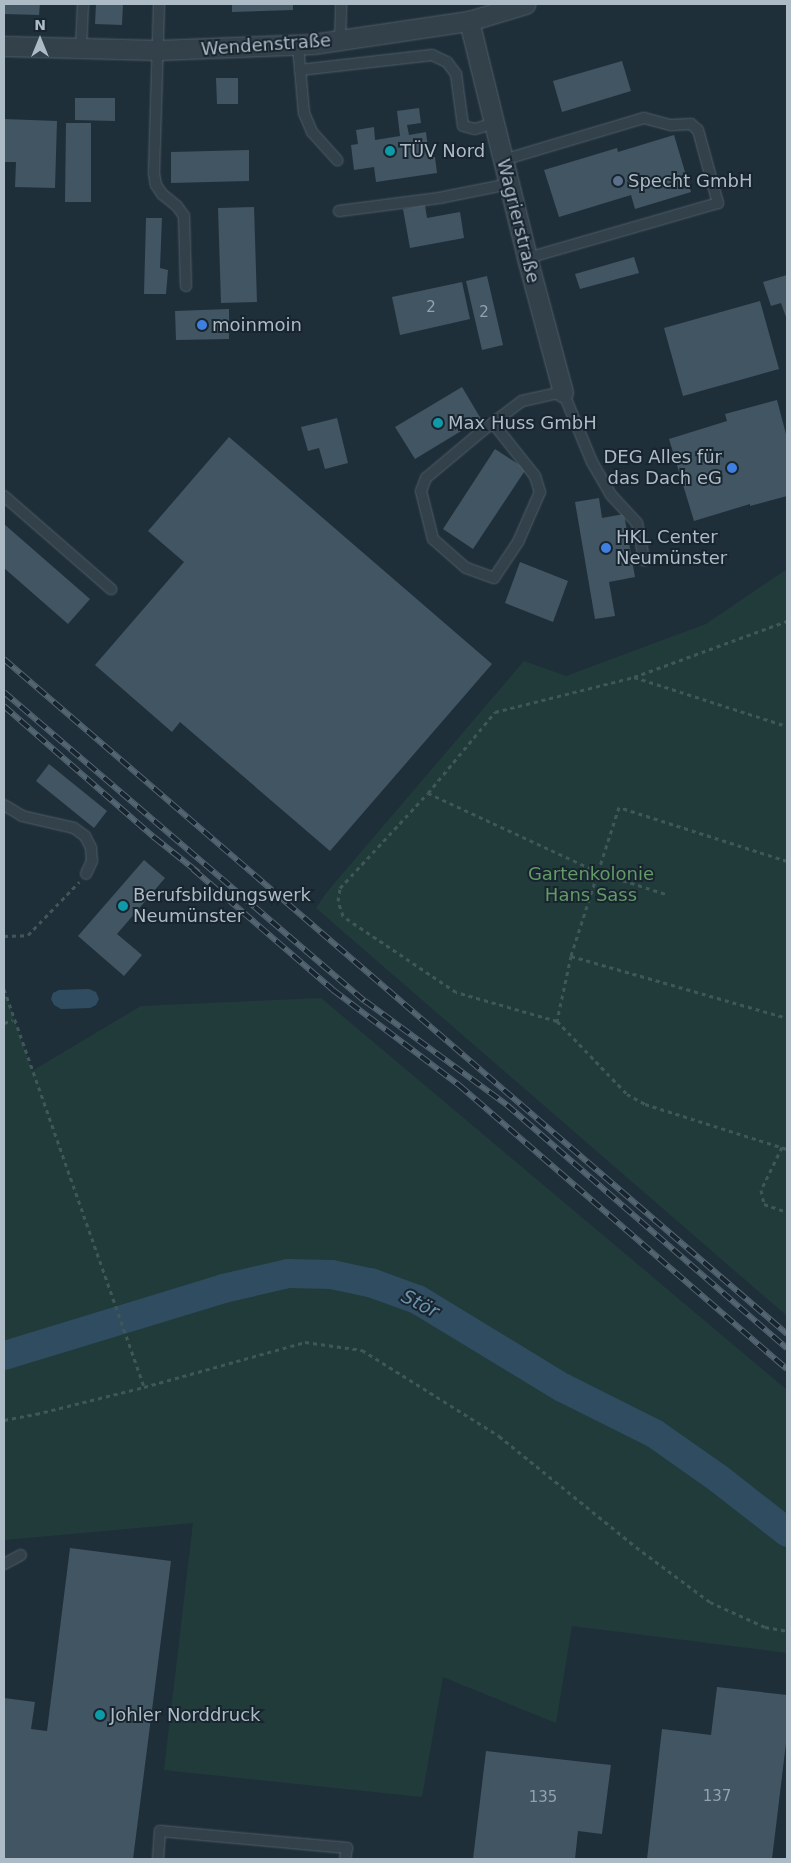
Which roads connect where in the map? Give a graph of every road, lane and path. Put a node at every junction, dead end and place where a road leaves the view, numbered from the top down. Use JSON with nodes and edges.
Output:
{"nodes":[{"id":1,"x":83,"y":4,"type":"edge"},
{"id":2,"x":159,"y":4,"type":"edge"},
{"id":3,"x":341,"y":4,"type":"edge"},
{"id":4,"x":525,"y":4,"type":"edge"},
{"id":5,"x":469,"y":21,"type":"junction"},
{"id":6,"x":340,"y":40,"type":"junction"},
{"id":7,"x":298,"y":45,"type":"junction"},
{"id":8,"x":4,"y":46,"type":"edge"},
{"id":9,"x":81,"y":48,"type":"junction"},
{"id":10,"x":158,"y":50,"type":"junction"},
{"id":11,"x":300,"y":70,"type":"junction"},
{"id":12,"x":495,"y":123,"type":"junction"},
{"id":13,"x":337,"y":160,"type":"dead end"},
{"id":14,"x":503,"y":160,"type":"junction"},
{"id":15,"x":509,"y":184,"type":"junction"},
{"id":16,"x":339,"y":212,"type":"dead end"},
{"id":17,"x":527,"y":258,"type":"junction"},
{"id":18,"x":186,"y":286,"type":"dead end"},
{"id":19,"x":563,"y":392,"type":"junction"},
{"id":20,"x":494,"y":422,"type":"junction"},
{"id":21,"x":4,"y":496,"type":"edge"},
{"id":22,"x":644,"y":560,"type":"dead end"},
{"id":23,"x":111,"y":588,"type":"dead end"},
{"id":24,"x":787,"y":621,"type":"edge"},
{"id":25,"x":634,"y":676,"type":"junction"},
{"id":26,"x":787,"y":726,"type":"edge"},
{"id":27,"x":428,"y":793,"type":"junction"},
{"id":28,"x":4,"y":805,"type":"edge"},
{"id":29,"x":787,"y":861,"type":"edge"},
{"id":30,"x":600,"y":873,"type":"junction"},
{"id":31,"x":86,"y":874,"type":"joint"},
{"id":32,"x":669,"y":895,"type":"dead end"},
{"id":33,"x":4,"y":936,"type":"edge"},
{"id":34,"x":571,"y":956,"type":"junction"},
{"id":35,"x":4,"y":989,"type":"edge"},
{"id":36,"x":787,"y":1018,"type":"edge"},
{"id":37,"x":13,"y":1020,"type":"junction"},
{"id":38,"x":4,"y":1022,"type":"edge"},
{"id":39,"x":557,"y":1022,"type":"junction"},
{"id":40,"x":782,"y":1147,"type":"junction"},
{"id":41,"x":787,"y":1149,"type":"edge"},
{"id":42,"x":787,"y":1212,"type":"edge"},
{"id":43,"x":144,"y":1388,"type":"junction"},
{"id":44,"x":4,"y":1420,"type":"edge"},
{"id":45,"x":21,"y":1555,"type":"dead end"},
{"id":46,"x":4,"y":1564,"type":"edge"},
{"id":47,"x":787,"y":1631,"type":"edge"},
{"id":48,"x":158,"y":1859,"type":"edge"},
{"id":49,"x":345,"y":1859,"type":"edge"}],
"edges":[{"from":1,"to":9,"type":"lane"},
{"from":2,"to":10,"type":"lane"},
{"from":3,"to":6,"type":"lane"},
{"from":4,"to":5,"type":"street","name":"Wendenstraße"},
{"from":5,"to":6,"type":"street","name":"Wendenstraße"},
{"from":5,"to":12,"type":"street","name":"Wagrierstraße"},
{"from":6,"to":7,"type":"street","name":"Wendenstraße"},
{"from":7,"to":10,"type":"street","name":"Wendenstraße"},
{"from":7,"to":11,"type":"lane"},
{"from":8,"to":9,"type":"street","name":"Wendenstraße"},
{"from":9,"to":10,"type":"street","name":"Wendenstraße"},
{"from":10,"to":18,"type":"lane"},
{"from":11,"to":12,"type":"lane"},
{"from":11,"to":13,"type":"lane"},
{"from":12,"to":14,"type":"street","name":"Wagrierstraße"},
{"from":14,"to":15,"type":"street","name":"Wagrierstraße"},
{"from":14,"to":17,"type":"lane"},
{"from":15,"to":16,"type":"lane"},
{"from":15,"to":17,"type":"street","name":"Wagrierstraße"},
{"from":17,"to":19,"type":"street","name":"Wagrierstraße"},
{"from":19,"to":20,"type":"lane"},
{"from":19,"to":22,"type":"lane"},
{"from":20,"to":20,"type":"lane"},
{"from":21,"to":23,"type":"lane"},
{"from":24,"to":25,"type":"path"},
{"from":25,"to":26,"type":"path"},
{"from":25,"to":27,"type":"path"},
{"from":27,"to":30,"type":"path"},
{"from":27,"to":39,"type":"path"},
{"from":28,"to":31,"type":"lane"},
{"from":29,"to":30,"type":"path"},
{"from":30,"to":32,"type":"path"},
{"from":30,"to":34,"type":"path"},
{"from":31,"to":33,"type":"path"},
{"from":34,"to":36,"type":"path"},
{"from":34,"to":39,"type":"path"},
{"from":35,"to":37,"type":"path"},
{"from":37,"to":38,"type":"path"},
{"from":37,"to":43,"type":"path"},
{"from":39,"to":40,"type":"path"},
{"from":40,"to":41,"type":"path"},
{"from":40,"to":42,"type":"path"},
{"from":43,"to":44,"type":"path"},
{"from":43,"to":47,"type":"path"},
{"from":45,"to":46,"type":"lane"},
{"from":48,"to":49,"type":"lane"}]}
